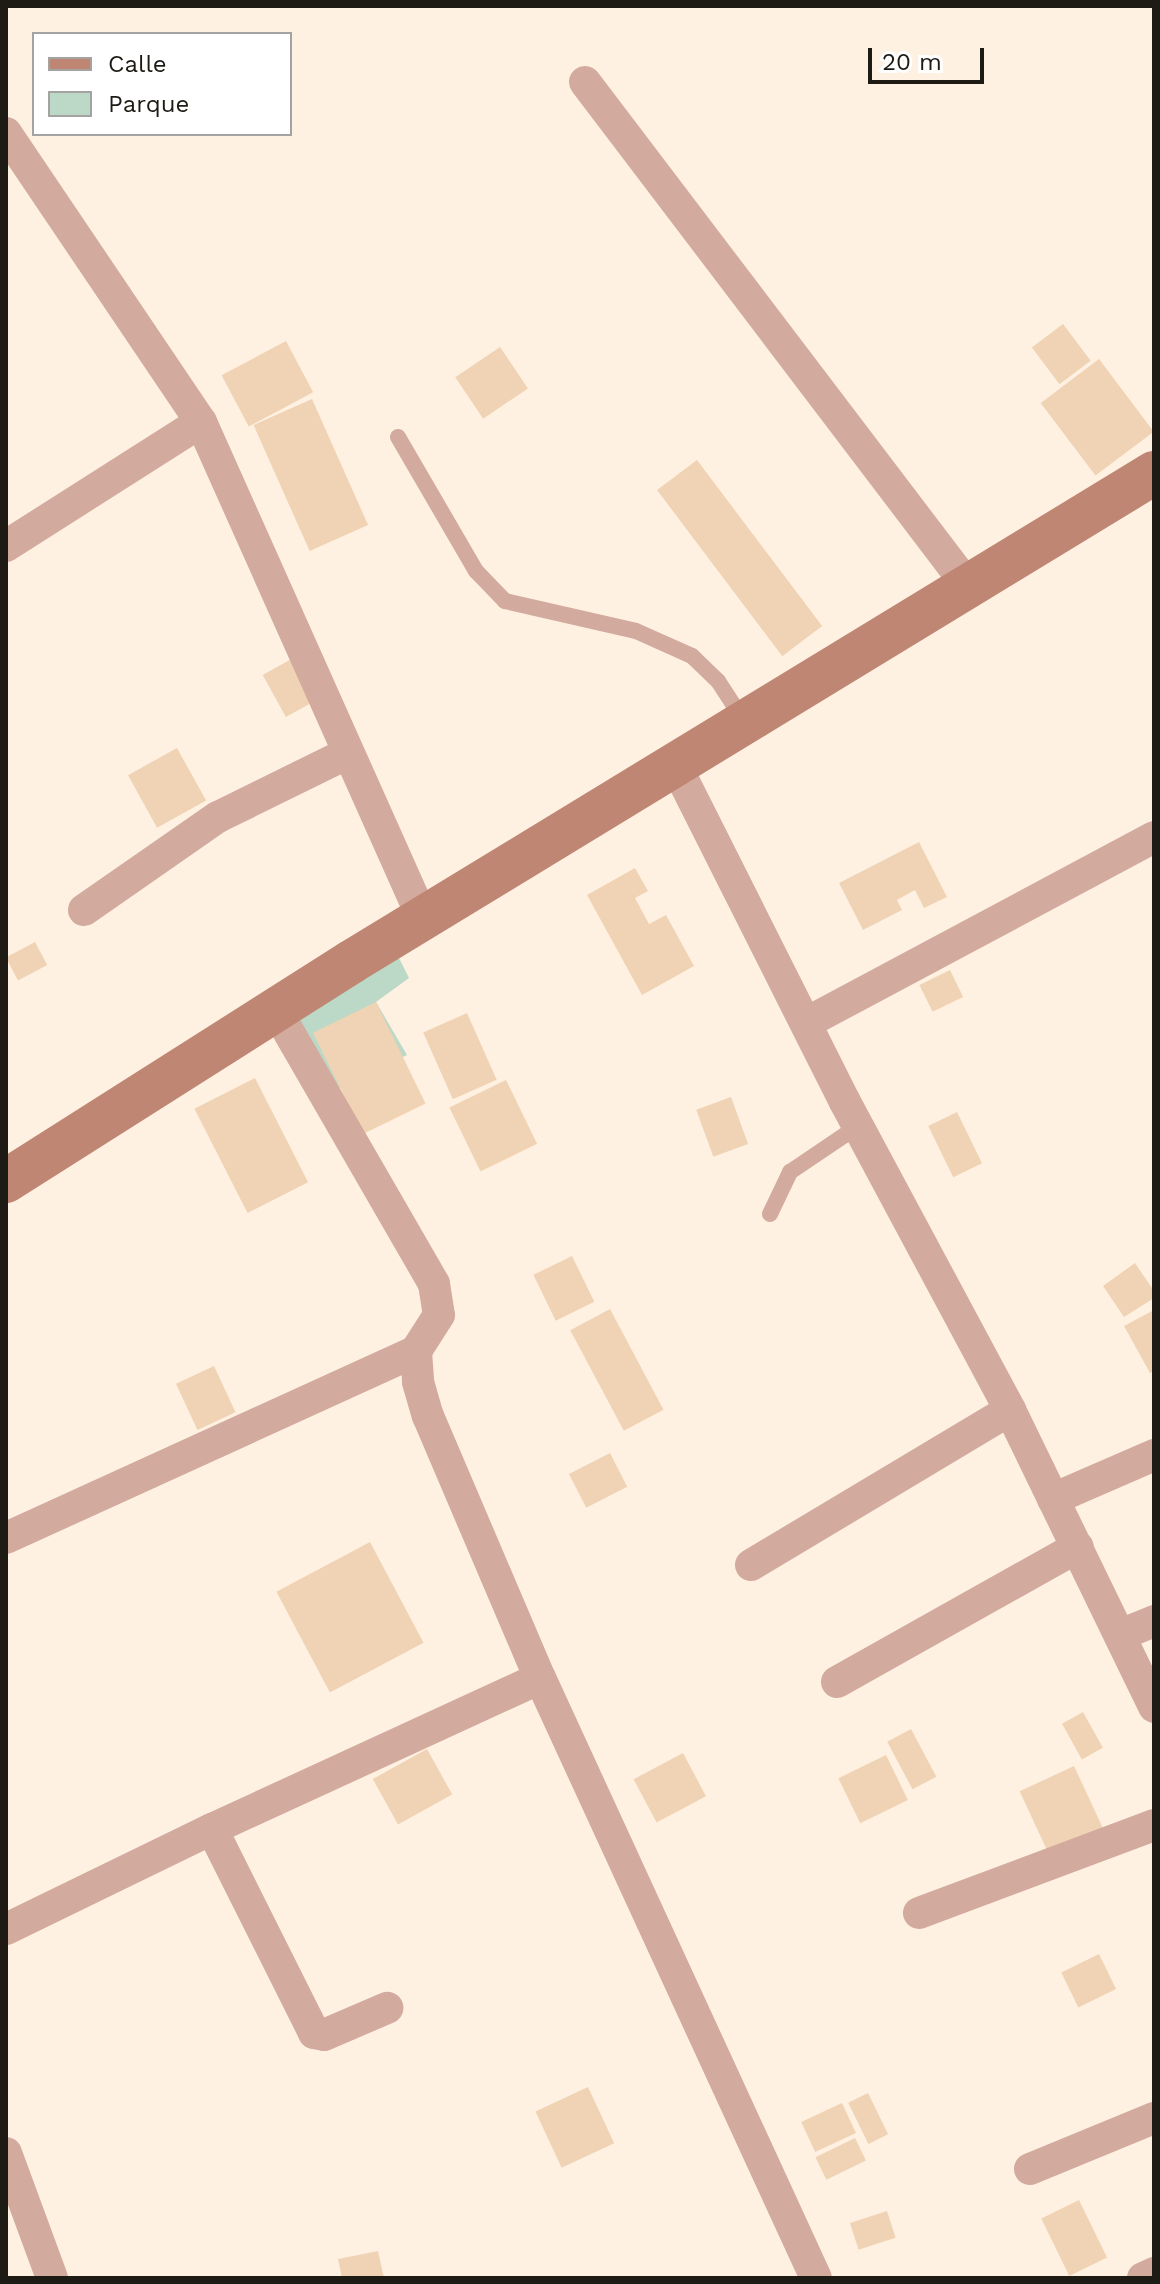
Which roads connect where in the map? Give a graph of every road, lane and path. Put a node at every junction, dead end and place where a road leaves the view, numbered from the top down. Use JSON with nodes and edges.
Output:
{"nodes":[{"id":1,"x":585,"y":82,"type":"dead end"},
{"id":2,"x":6,"y":133,"type":"edge"},
{"id":3,"x":201,"y":422,"type":"junction"},
{"id":4,"x":398,"y":437,"type":"dead end"},
{"id":5,"x":1154,"y":473,"type":"edge"},
{"id":6,"x":6,"y":546,"type":"edge"},
{"id":7,"x":968,"y":586,"type":"junction"},
{"id":8,"x":745,"y":722,"type":"junction"},
{"id":9,"x":346,"y":754,"type":"junction"},
{"id":10,"x":676,"y":766,"type":"junction"},
{"id":11,"x":1153,"y":839,"type":"edge"},
{"id":12,"x":84,"y":910,"type":"dead end"},
{"id":13,"x":423,"y":919,"type":"junction"},
{"id":14,"x":276,"y":1010,"type":"junction"},
{"id":15,"x":806,"y":1023,"type":"junction"},
{"id":16,"x":858,"y":1126,"type":"junction"},
{"id":17,"x":6,"y":1181,"type":"edge"},
{"id":18,"x":770,"y":1214,"type":"dead end"},
{"id":19,"x":416,"y":1351,"type":"junction"},
{"id":20,"x":1010,"y":1410,"type":"junction"},
{"id":21,"x":1154,"y":1455,"type":"edge"},
{"id":22,"x":1053,"y":1499,"type":"junction"},
{"id":23,"x":6,"y":1538,"type":"edge"},
{"id":24,"x":1078,"y":1547,"type":"junction"},
{"id":25,"x":751,"y":1565,"type":"dead end"},
{"id":26,"x":1154,"y":1621,"type":"edge"},
{"id":27,"x":1120,"y":1635,"type":"junction"},
{"id":28,"x":540,"y":1678,"type":"junction"},
{"id":29,"x":837,"y":1682,"type":"dead end"},
{"id":30,"x":1154,"y":1707,"type":"edge"},
{"id":31,"x":1154,"y":1825,"type":"edge"},
{"id":32,"x":212,"y":1829,"type":"junction"},
{"id":33,"x":919,"y":1913,"type":"dead end"},
{"id":34,"x":6,"y":1929,"type":"edge"},
{"id":35,"x":387,"y":2008,"type":"dead end"},
{"id":36,"x":1154,"y":2118,"type":"edge"},
{"id":37,"x":6,"y":2153,"type":"edge"},
{"id":38,"x":1030,"y":2169,"type":"dead end"},
{"id":39,"x":1154,"y":2273,"type":"edge"},
{"id":40,"x":52,"y":2278,"type":"edge"},
{"id":41,"x":816,"y":2278,"type":"edge"},
{"id":42,"x":1143,"y":2278,"type":"edge"}],
"edges":[{"from":1,"to":7,"type":"street"},
{"from":2,"to":3,"type":"street"},
{"from":3,"to":6,"type":"street"},
{"from":3,"to":9,"type":"street"},
{"from":4,"to":8,"type":"lane"},
{"from":5,"to":7,"type":"street"},
{"from":7,"to":8,"type":"street"},
{"from":8,"to":10,"type":"street"},
{"from":9,"to":12,"type":"street"},
{"from":9,"to":13,"type":"street"},
{"from":10,"to":13,"type":"street"},
{"from":10,"to":15,"type":"street"},
{"from":11,"to":15,"type":"street"},
{"from":13,"to":14,"type":"street"},
{"from":14,"to":17,"type":"street"},
{"from":14,"to":19,"type":"street"},
{"from":15,"to":16,"type":"street"},
{"from":16,"to":18,"type":"lane"},
{"from":16,"to":20,"type":"street"},
{"from":19,"to":23,"type":"street"},
{"from":19,"to":28,"type":"street"},
{"from":20,"to":22,"type":"street"},
{"from":20,"to":25,"type":"street"},
{"from":21,"to":22,"type":"street"},
{"from":22,"to":24,"type":"street"},
{"from":24,"to":27,"type":"street"},
{"from":24,"to":29,"type":"street"},
{"from":26,"to":27,"type":"street"},
{"from":27,"to":30,"type":"street"},
{"from":28,"to":32,"type":"street"},
{"from":28,"to":41,"type":"street"},
{"from":31,"to":33,"type":"street"},
{"from":32,"to":34,"type":"street"},
{"from":32,"to":35,"type":"street"},
{"from":36,"to":38,"type":"street"},
{"from":37,"to":40,"type":"street"},
{"from":39,"to":42,"type":"street"}]}
